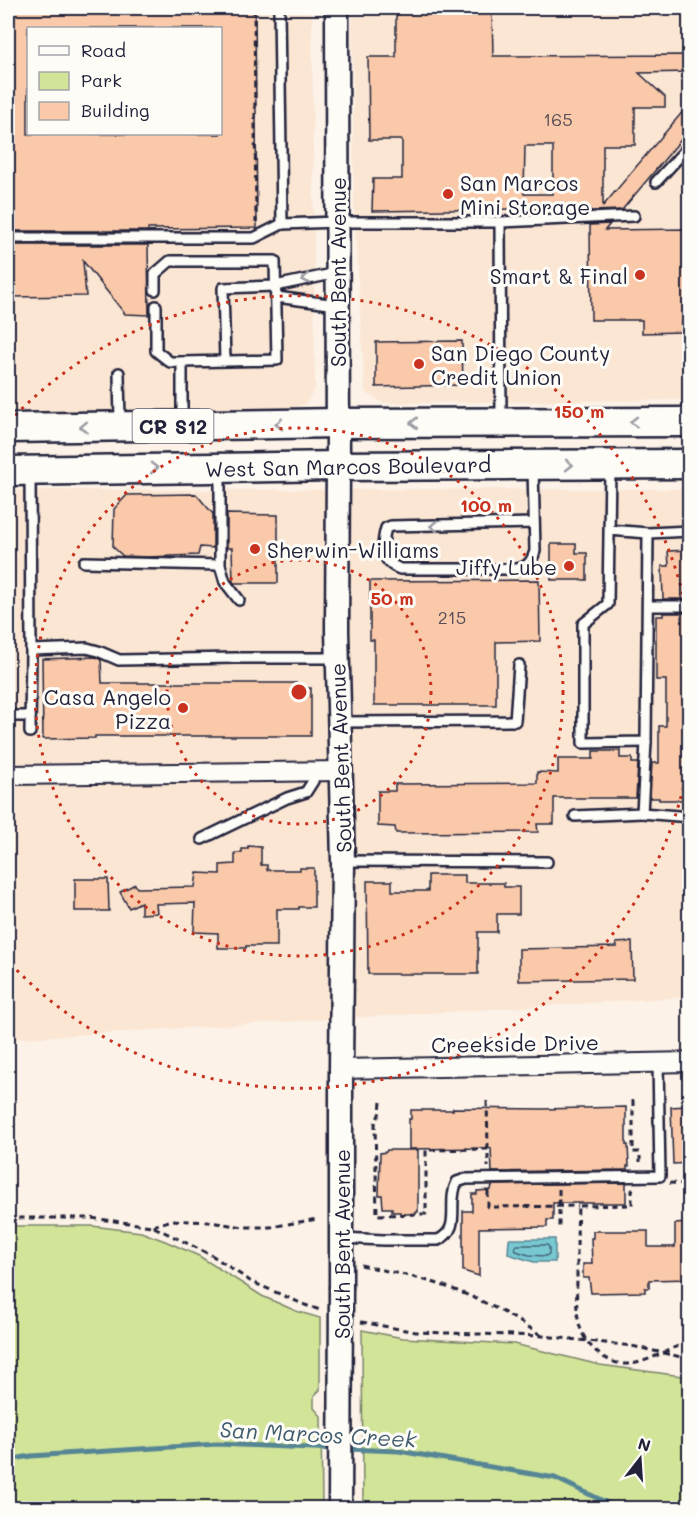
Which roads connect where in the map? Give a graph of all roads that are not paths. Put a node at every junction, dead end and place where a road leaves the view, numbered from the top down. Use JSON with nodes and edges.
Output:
{"nodes":[{"id":1,"x":279,"y":8,"type":"edge"},
{"id":2,"x":337,"y":8,"type":"edge"},
{"id":3,"x":690,"y":145,"type":"edge"},
{"id":4,"x":656,"y":182,"type":"dead end"},
{"id":5,"x":634,"y":216,"type":"dead end"},
{"id":6,"x":337,"y":222,"type":"junction"},
{"id":7,"x":500,"y":222,"type":"junction"},
{"id":8,"x":282,"y":224,"type":"junction"},
{"id":9,"x":8,"y":238,"type":"edge"},
{"id":10,"x":337,"y":273,"type":"junction"},
{"id":11,"x":275,"y":286,"type":"junction"},
{"id":12,"x":155,"y":290,"type":"dead end"},
{"id":13,"x":276,"y":297,"type":"junction"},
{"id":14,"x":337,"y":305,"type":"junction"},
{"id":15,"x":156,"y":306,"type":"dead end"},
{"id":16,"x":225,"y":361,"type":"junction"},
{"id":17,"x":182,"y":362,"type":"junction"},
{"id":18,"x":119,"y":373,"type":"dead end"},
{"id":19,"x":690,"y":422,"type":"edge"},
{"id":20,"x":338,"y":423,"type":"junction"},
{"id":21,"x":501,"y":423,"type":"junction"},
{"id":22,"x":182,"y":426,"type":"junction"},
{"id":23,"x":120,"y":427,"type":"junction"},
{"id":24,"x":8,"y":428,"type":"edge"},
{"id":25,"x":610,"y":464,"type":"junction"},
{"id":26,"x":690,"y":464,"type":"edge"},
{"id":27,"x":533,"y":465,"type":"junction"},
{"id":28,"x":338,"y":466,"type":"junction"},
{"id":29,"x":220,"y":468,"type":"junction"},
{"id":30,"x":19,"y":470,"type":"edge"},
{"id":31,"x":534,"y":524,"type":"junction"},
{"id":32,"x":609,"y":530,"type":"junction"},
{"id":33,"x":690,"y":531,"type":"edge"},
{"id":34,"x":648,"y":533,"type":"junction"},
{"id":35,"x":84,"y":562,"type":"dead end"},
{"id":36,"x":220,"y":565,"type":"junction"},
{"id":37,"x":239,"y":600,"type":"dead end"},
{"id":38,"x":648,"y":606,"type":"junction"},
{"id":39,"x":690,"y":606,"type":"edge"},
{"id":40,"x":31,"y":650,"type":"junction"},
{"id":41,"x":338,"y":658,"type":"junction"},
{"id":42,"x":519,"y":665,"type":"dead end"},
{"id":43,"x":8,"y":716,"type":"edge"},
{"id":44,"x":30,"y":716,"type":"junction"},
{"id":45,"x":339,"y":722,"type":"junction"},
{"id":46,"x":30,"y":732,"type":"dead end"},
{"id":47,"x":646,"y":742,"type":"junction"},
{"id":48,"x":314,"y":771,"type":"junction"},
{"id":49,"x":341,"y":771,"type":"junction"},
{"id":50,"x":8,"y":776,"type":"edge"},
{"id":51,"x":642,"y":813,"type":"junction"},
{"id":52,"x":575,"y":816,"type":"dead end"},
{"id":53,"x":690,"y":817,"type":"edge"},
{"id":54,"x":202,"y":839,"type":"dead end"},
{"id":55,"x":343,"y":861,"type":"junction"},
{"id":56,"x":547,"y":862,"type":"dead end"},
{"id":57,"x":690,"y":1062,"type":"edge"},
{"id":58,"x":658,"y":1063,"type":"junction"},
{"id":59,"x":341,"y":1069,"type":"junction"},
{"id":60,"x":341,"y":1238,"type":"junction"},
{"id":61,"x":340,"y":1509,"type":"edge"}],
"edges":[{"from":1,"to":8,"type":"lane"},
{"from":2,"to":6,"type":"street","name":"South Bent Avenue"},
{"from":3,"to":4,"type":"lane"},
{"from":5,"to":7,"type":"lane"},
{"from":6,"to":7,"type":"lane"},
{"from":6,"to":8,"type":"lane"},
{"from":6,"to":10,"type":"street","name":"South Bent Avenue"},
{"from":7,"to":21,"type":"lane"},
{"from":8,"to":9,"type":"lane"},
{"from":10,"to":11,"type":"lane","one_way":true},
{"from":10,"to":14,"type":"street","name":"South Bent Avenue"},
{"from":11,"to":12,"type":"lane"},
{"from":11,"to":13,"type":"lane"},
{"from":11,"to":16,"type":"lane"},
{"from":13,"to":14,"type":"lane"},
{"from":13,"to":16,"type":"lane"},
{"from":14,"to":20,"type":"street","name":"South Bent Avenue"},
{"from":15,"to":17,"type":"lane"},
{"from":16,"to":17,"type":"lane"},
{"from":17,"to":22,"type":"lane"},
{"from":18,"to":23,"type":"lane"},
{"from":19,"to":21,"type":"main road","name":"West San Marcos Boulevard","number":"CR S12","one_way":true},
{"from":21,"to":20,"type":"main road","name":"West San Marcos Boulevard","number":"CR S12","one_way":true},
{"from":20,"to":22,"type":"main road","name":"West San Marcos Boulevard","number":"CR S12","one_way":true},
{"from":20,"to":28,"type":"street","name":"South Bent Avenue"},
{"from":22,"to":23,"type":"main road","name":"West San Marcos Boulevard","number":"CR S12"},
{"from":23,"to":24,"type":"main road","name":"West San Marcos Boulevard","number":"CR S12","one_way":true},
{"from":25,"to":26,"type":"main road","name":"West San Marcos Boulevard","number":"CR S12"},
{"from":27,"to":25,"type":"main road","name":"West San Marcos Boulevard","number":"CR S12","one_way":true},
{"from":25,"to":32,"type":"lane"},
{"from":27,"to":28,"type":"main road","name":"West San Marcos Boulevard","number":"CR S12"},
{"from":27,"to":31,"type":"lane"},
{"from":28,"to":29,"type":"main road","name":"West San Marcos Boulevard","number":"CR S12"},
{"from":28,"to":41,"type":"street","name":"South Bent Avenue"},
{"from":30,"to":29,"type":"main road","name":"West San Marcos Boulevard","number":"CR S12","one_way":true},
{"from":29,"to":36,"type":"lane"},
{"from":30,"to":40,"type":"lane"},
{"from":31,"to":31,"type":"lane","one_way":true},
{"from":32,"to":34,"type":"lane"},
{"from":32,"to":47,"type":"lane"},
{"from":33,"to":34,"type":"lane"},
{"from":34,"to":38,"type":"lane"},
{"from":35,"to":36,"type":"lane"},
{"from":36,"to":37,"type":"lane"},
{"from":38,"to":39,"type":"lane"},
{"from":38,"to":47,"type":"lane"},
{"from":40,"to":41,"type":"lane"},
{"from":40,"to":44,"type":"lane"},
{"from":41,"to":45,"type":"street","name":"South Bent Avenue"},
{"from":42,"to":45,"type":"lane"},
{"from":43,"to":44,"type":"lane"},
{"from":44,"to":46,"type":"lane"},
{"from":45,"to":49,"type":"street","name":"South Bent Avenue"},
{"from":47,"to":51,"type":"lane"},
{"from":48,"to":49,"type":"street"},
{"from":48,"to":50,"type":"street"},
{"from":48,"to":54,"type":"lane"},
{"from":49,"to":55,"type":"street","name":"South Bent Avenue"},
{"from":51,"to":52,"type":"lane"},
{"from":51,"to":53,"type":"lane"},
{"from":55,"to":56,"type":"lane"},
{"from":55,"to":59,"type":"street","name":"South Bent Avenue"},
{"from":57,"to":58,"type":"street","name":"Creekside Drive"},
{"from":58,"to":59,"type":"street","name":"Creekside Drive"},
{"from":58,"to":60,"type":"lane"},
{"from":59,"to":60,"type":"street","name":"South Bent Avenue"},
{"from":60,"to":61,"type":"street","name":"South Bent Avenue","bridge":true}]}
